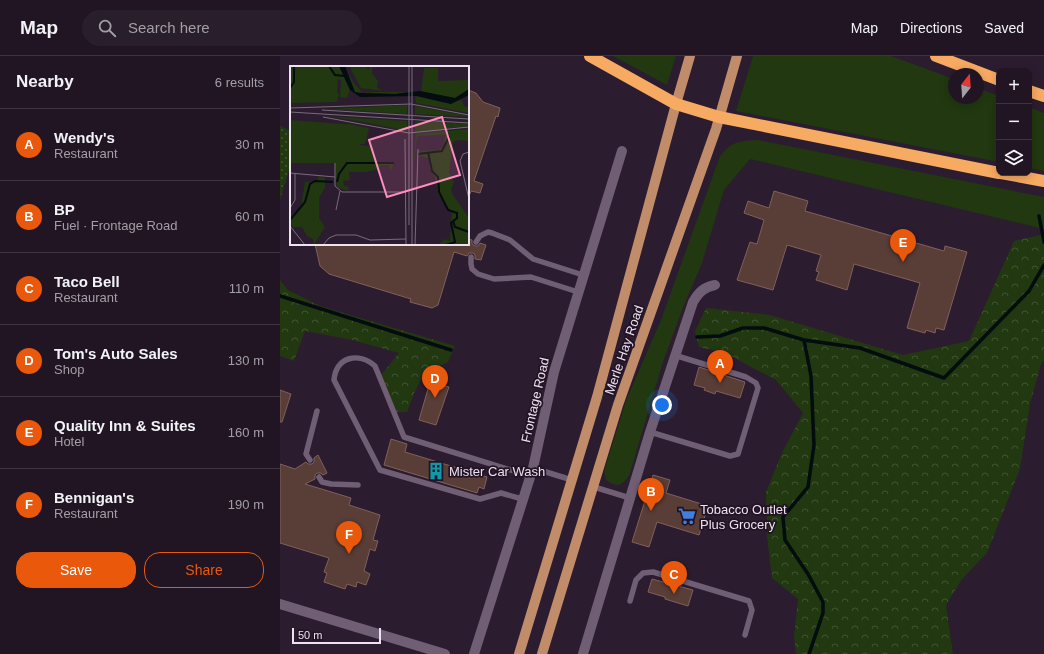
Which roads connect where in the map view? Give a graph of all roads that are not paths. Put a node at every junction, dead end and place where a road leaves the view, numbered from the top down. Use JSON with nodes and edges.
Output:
{"nodes":[{"id":1,"x":590,"y":56,"type":"edge"},
{"id":2,"x":690,"y":56,"type":"edge"},
{"id":3,"x":737,"y":56,"type":"edge"},
{"id":4,"x":936,"y":56,"type":"edge"},
{"id":5,"x":996,"y":79,"type":"edge"},
{"id":6,"x":1032,"y":92,"type":"edge"},
{"id":7,"x":1044,"y":96,"type":"edge"},
{"id":8,"x":676,"y":104,"type":"junction"},
{"id":9,"x":719,"y":117,"type":"junction"},
{"id":10,"x":622,"y":151,"type":"dead end"},
{"id":11,"x":996,"y":172,"type":"edge"},
{"id":12,"x":1015,"y":176,"type":"edge"},
{"id":13,"x":1044,"y":182,"type":"edge"},
{"id":14,"x":476,"y":242,"type":"dead end"},
{"id":15,"x":472,"y":258,"type":"dead end"},
{"id":16,"x":584,"y":275,"type":"junction"},
{"id":17,"x":715,"y":285,"type":"dead end"},
{"id":18,"x":578,"y":292,"type":"junction"},
{"id":19,"x":674,"y":355,"type":"junction"},
{"id":20,"x":318,"y":411,"type":"dead end"},
{"id":21,"x":650,"y":432,"type":"junction"},
{"id":22,"x":310,"y":460,"type":"dead end"},
{"id":23,"x":532,"y":472,"type":"junction"},
{"id":24,"x":319,"y":477,"type":"dead end"},
{"id":25,"x":572,"y":480,"type":"junction"},
{"id":26,"x":358,"y":485,"type":"dead end"},
{"id":27,"x":594,"y":487,"type":"junction"},
{"id":28,"x":630,"y":498,"type":"junction"},
{"id":29,"x":522,"y":499,"type":"junction"},
{"id":30,"x":630,"y":601,"type":"dead end"},
{"id":31,"x":280,"y":604,"type":"edge"},
{"id":32,"x":745,"y":635,"type":"dead end"},
{"id":33,"x":445,"y":654,"type":"edge"},
{"id":34,"x":474,"y":654,"type":"edge"},
{"id":35,"x":519,"y":654,"type":"edge"},
{"id":36,"x":542,"y":654,"type":"edge"},
{"id":37,"x":583,"y":654,"type":"edge"}],
"edges":[{"from":1,"to":8,"type":"highway"},
{"from":2,"to":8,"type":"main road","name":"Merle Hay Road"},
{"from":3,"to":9,"type":"main road","name":"Merle Hay Road"},
{"from":4,"to":5,"type":"highway"},
{"from":6,"to":7,"type":"highway"},
{"from":8,"to":9,"type":"highway"},
{"from":8,"to":25,"type":"main road","name":"Merle Hay Road"},
{"from":9,"to":11,"type":"highway"},
{"from":9,"to":27,"type":"main road","name":"Merle Hay Road"},
{"from":10,"to":16,"type":"street","name":"Frontage Road"},
{"from":12,"to":13,"type":"highway"},
{"from":14,"to":16,"type":"lane"},
{"from":15,"to":18,"type":"lane"},
{"from":16,"to":18,"type":"street","name":"Frontage Road"},
{"from":17,"to":19,"type":"street"},
{"from":18,"to":23,"type":"street","name":"Frontage Road"},
{"from":19,"to":21,"type":"street"},
{"from":19,"to":21,"type":"lane"},
{"from":20,"to":22,"type":"lane"},
{"from":21,"to":28,"type":"street"},
{"from":23,"to":25,"type":"lane"},
{"from":23,"to":29,"type":"street","name":"Frontage Road"},
{"from":23,"to":29,"type":"lane"},
{"from":24,"to":26,"type":"lane"},
{"from":25,"to":35,"type":"main road","name":"Merle Hay Road"},
{"from":27,"to":28,"type":"lane"},
{"from":27,"to":36,"type":"main road","name":"Merle Hay Road"},
{"from":28,"to":37,"type":"street"},
{"from":29,"to":34,"type":"street","name":"Frontage Road"},
{"from":30,"to":32,"type":"lane"},
{"from":31,"to":33,"type":"street"}]}
